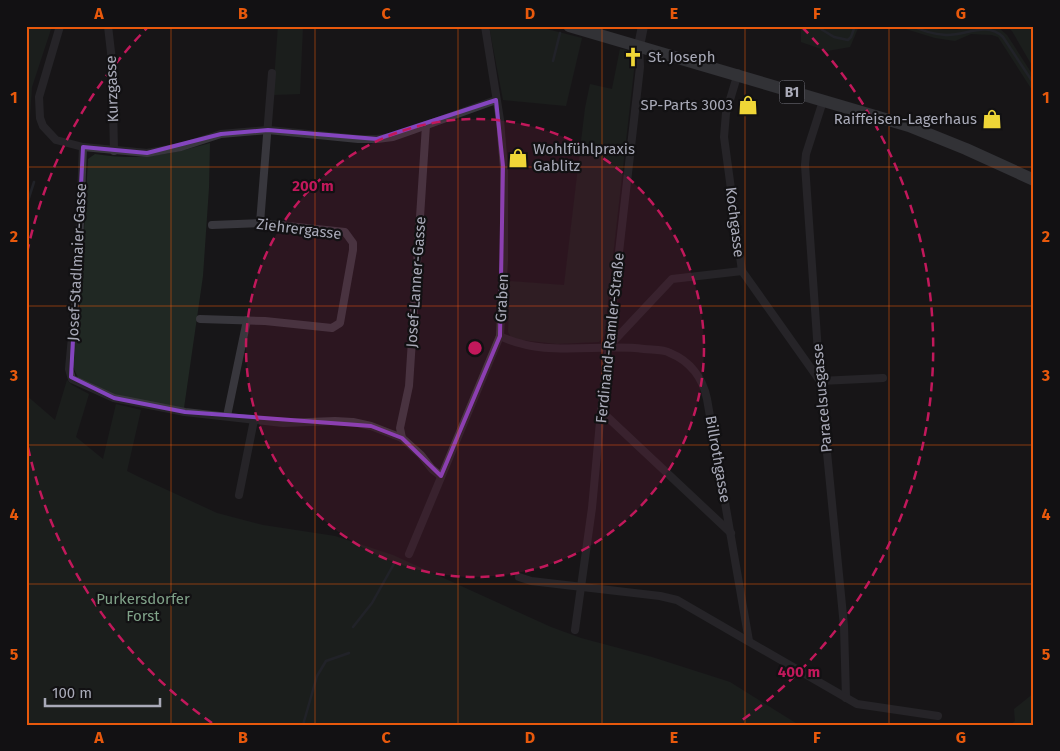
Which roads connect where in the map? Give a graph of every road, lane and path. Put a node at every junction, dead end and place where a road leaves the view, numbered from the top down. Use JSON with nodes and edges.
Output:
{"nodes":[{"id":1,"x":60,"y":26,"type":"edge"},
{"id":2,"x":108,"y":26,"type":"edge"},
{"id":3,"x":485,"y":26,"type":"edge"},
{"id":4,"x":569,"y":26,"type":"edge"},
{"id":5,"x":643,"y":26,"type":"edge"},
{"id":6,"x":639,"y":46,"type":"junction"},
{"id":7,"x":272,"y":73,"type":"dead end"},
{"id":8,"x":738,"y":73,"type":"junction"},
{"id":9,"x":496,"y":100,"type":"junction"},
{"id":10,"x":823,"y":101,"type":"junction"},
{"id":11,"x":426,"y":125,"type":"junction"},
{"id":12,"x":268,"y":130,"type":"junction"},
{"id":13,"x":83,"y":147,"type":"junction"},
{"id":14,"x":114,"y":151,"type":"junction"},
{"id":15,"x":1034,"y":180,"type":"edge"},
{"id":16,"x":260,"y":223,"type":"junction"},
{"id":17,"x":212,"y":225,"type":"dead end"},
{"id":18,"x":742,"y":271,"type":"junction"},
{"id":19,"x":200,"y":319,"type":"dead end"},
{"id":20,"x":247,"y":320,"type":"junction"},
{"id":21,"x":500,"y":336,"type":"junction"},
{"id":22,"x":609,"y":346,"type":"junction"},
{"id":23,"x":883,"y":378,"type":"dead end"},
{"id":24,"x":820,"y":381,"type":"junction"},
{"id":25,"x":601,"y":411,"type":"junction"},
{"id":26,"x":227,"y":416,"type":"junction"},
{"id":27,"x":254,"y":420,"type":"junction"},
{"id":28,"x":402,"y":438,"type":"junction"},
{"id":29,"x":441,"y":476,"type":"junction"},
{"id":30,"x":239,"y":495,"type":"dead end"},
{"id":31,"x":730,"y":533,"type":"junction"},
{"id":32,"x":409,"y":554,"type":"dead end"},
{"id":33,"x":519,"y":577,"type":"dead end"},
{"id":34,"x":581,"y":585,"type":"junction"},
{"id":35,"x":575,"y":630,"type":"dead end"},
{"id":36,"x":749,"y":641,"type":"junction"},
{"id":37,"x":846,"y":698,"type":"junction"},
{"id":38,"x":938,"y":716,"type":"dead end"}],
"edges":[{"from":1,"to":13,"type":"street"},
{"from":2,"to":14,"type":"street","name":"Kurzgasse"},
{"from":3,"to":9,"type":"street","name":"Graben"},
{"from":4,"to":6,"type":"main road","number":"B1"},
{"from":5,"to":6,"type":"street"},
{"from":6,"to":8,"type":"main road","number":"B1"},
{"from":6,"to":22,"type":"street","name":"Ferdinand-Ramler-Straße"},
{"from":7,"to":12,"type":"street"},
{"from":8,"to":10,"type":"main road","number":"B1"},
{"from":8,"to":18,"type":"street","name":"Kochgasse"},
{"from":9,"to":11,"type":"street"},
{"from":9,"to":21,"type":"street","name":"Graben"},
{"from":10,"to":15,"type":"main road","number":"B1"},
{"from":10,"to":24,"type":"street","name":"Paracelsusgasse"},
{"from":11,"to":12,"type":"street"},
{"from":11,"to":28,"type":"street","name":"Josef-Lanner-Gasse"},
{"from":12,"to":14,"type":"street"},
{"from":12,"to":16,"type":"street"},
{"from":13,"to":14,"type":"street"},
{"from":13,"to":26,"type":"street","name":"Josef-Stadlmaier-Gasse"},
{"from":16,"to":17,"type":"street","name":"Ziehrergasse"},
{"from":16,"to":20,"type":"street","name":"Ziehrergasse"},
{"from":18,"to":22,"type":"street"},
{"from":18,"to":24,"type":"street","name":"Kochgasse"},
{"from":19,"to":20,"type":"street"},
{"from":20,"to":26,"type":"street"},
{"from":21,"to":22,"type":"street","name":"Billrothgasse"},
{"from":21,"to":29,"type":"street","name":"Graben"},
{"from":22,"to":25,"type":"street","name":"Ferdinand-Ramler-Straße"},
{"from":22,"to":31,"type":"street","name":"Billrothgasse"},
{"from":23,"to":24,"type":"street"},
{"from":24,"to":37,"type":"street","name":"Paracelsusgasse"},
{"from":25,"to":31,"type":"street"},
{"from":25,"to":34,"type":"street","name":"Ferdinand-Ramler-Straße"},
{"from":26,"to":27,"type":"street"},
{"from":27,"to":28,"type":"street"},
{"from":27,"to":30,"type":"street"},
{"from":28,"to":29,"type":"street"},
{"from":29,"to":32,"type":"street","name":"Graben"},
{"from":31,"to":36,"type":"street","name":"Billrothgasse"},
{"from":33,"to":34,"type":"street"},
{"from":34,"to":35,"type":"street","name":"Ferdinand-Ramler-Straße"},
{"from":34,"to":36,"type":"street"},
{"from":36,"to":37,"type":"street"},
{"from":37,"to":38,"type":"street"}]}
